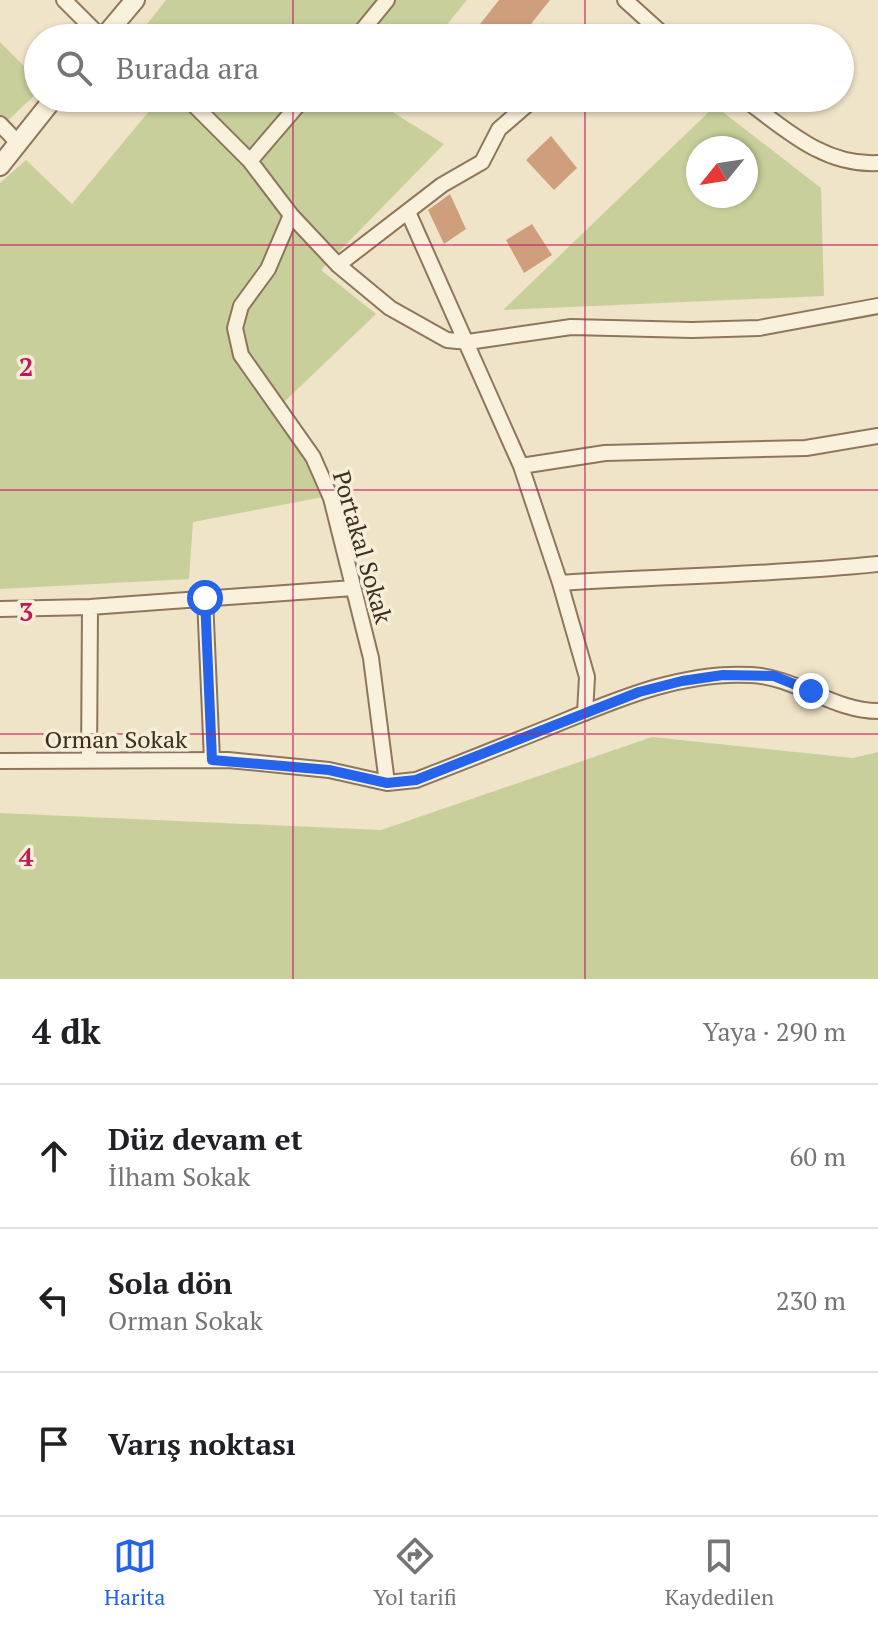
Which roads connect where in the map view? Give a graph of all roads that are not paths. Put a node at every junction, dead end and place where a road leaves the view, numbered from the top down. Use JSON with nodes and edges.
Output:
{"nodes":[{"id":1,"x":64,"y":0,"type":"edge"},
{"id":2,"x":135,"y":0,"type":"edge"},
{"id":3,"x":387,"y":0,"type":"edge"},
{"id":4,"x":625,"y":0,"type":"edge"},
{"id":5,"x":97,"y":24,"type":"edge"},
{"id":6,"x":119,"y":24,"type":"edge"},
{"id":7,"x":367,"y":24,"type":"edge"},
{"id":8,"x":652,"y":24,"type":"edge"},
{"id":9,"x":43,"y":112,"type":"edge"},
{"id":10,"x":201,"y":112,"type":"edge"},
{"id":11,"x":292,"y":112,"type":"edge"},
{"id":12,"x":519,"y":112,"type":"edge"},
{"id":13,"x":762,"y":112,"type":"edge"},
{"id":14,"x":0,"y":124,"type":"edge"},
{"id":15,"x":19,"y":144,"type":"junction"},
{"id":16,"x":250,"y":161,"type":"junction"},
{"id":17,"x":878,"y":163,"type":"edge"},
{"id":18,"x":0,"y":166,"type":"edge"},
{"id":19,"x":408,"y":212,"type":"junction"},
{"id":20,"x":291,"y":215,"type":"junction"},
{"id":21,"x":338,"y":265,"type":"junction"},
{"id":22,"x":878,"y":306,"type":"edge"},
{"id":23,"x":468,"y":342,"type":"junction"},
{"id":24,"x":878,"y":436,"type":"edge"},
{"id":25,"x":521,"y":466,"type":"junction"},
{"id":26,"x":878,"y":564,"type":"edge"},
{"id":27,"x":560,"y":583,"type":"junction"},
{"id":28,"x":353,"y":588,"type":"junction"},
{"id":29,"x":205,"y":598,"type":"junction"},
{"id":30,"x":90,"y":607,"type":"junction"},
{"id":31,"x":0,"y":609,"type":"edge"},
{"id":32,"x":878,"y":711,"type":"edge"},
{"id":33,"x":585,"y":713,"type":"junction"},
{"id":34,"x":212,"y":760,"type":"junction"},
{"id":35,"x":0,"y":761,"type":"edge"},
{"id":36,"x":89,"y":761,"type":"junction"},
{"id":37,"x":387,"y":783,"type":"junction"}],
"edges":[{"from":1,"to":5,"type":"street"},
{"from":2,"to":6,"type":"street"},
{"from":3,"to":7,"type":"street"},
{"from":4,"to":8,"type":"street"},
{"from":9,"to":15,"type":"street"},
{"from":10,"to":16,"type":"street"},
{"from":11,"to":16,"type":"street"},
{"from":12,"to":19,"type":"street"},
{"from":13,"to":17,"type":"street"},
{"from":14,"to":15,"type":"street"},
{"from":15,"to":18,"type":"street"},
{"from":16,"to":20,"type":"street"},
{"from":19,"to":21,"type":"street"},
{"from":19,"to":23,"type":"street"},
{"from":20,"to":21,"type":"street"},
{"from":20,"to":28,"type":"street","name":"Portakal Sokak"},
{"from":21,"to":23,"type":"street"},
{"from":22,"to":23,"type":"street"},
{"from":23,"to":25,"type":"street"},
{"from":24,"to":25,"type":"street"},
{"from":25,"to":27,"type":"street"},
{"from":26,"to":27,"type":"street"},
{"from":27,"to":33,"type":"street"},
{"from":28,"to":29,"type":"street"},
{"from":28,"to":37,"type":"street","name":"Portakal Sokak"},
{"from":29,"to":30,"type":"street"},
{"from":29,"to":34,"type":"street"},
{"from":30,"to":31,"type":"street"},
{"from":30,"to":36,"type":"street"},
{"from":32,"to":33,"type":"street","name":"Orman Sokak"},
{"from":33,"to":37,"type":"street","name":"Orman Sokak"},
{"from":34,"to":36,"type":"street","name":"Orman Sokak"},
{"from":34,"to":37,"type":"street","name":"Orman Sokak"},
{"from":35,"to":36,"type":"street","name":"Orman Sokak"}]}
